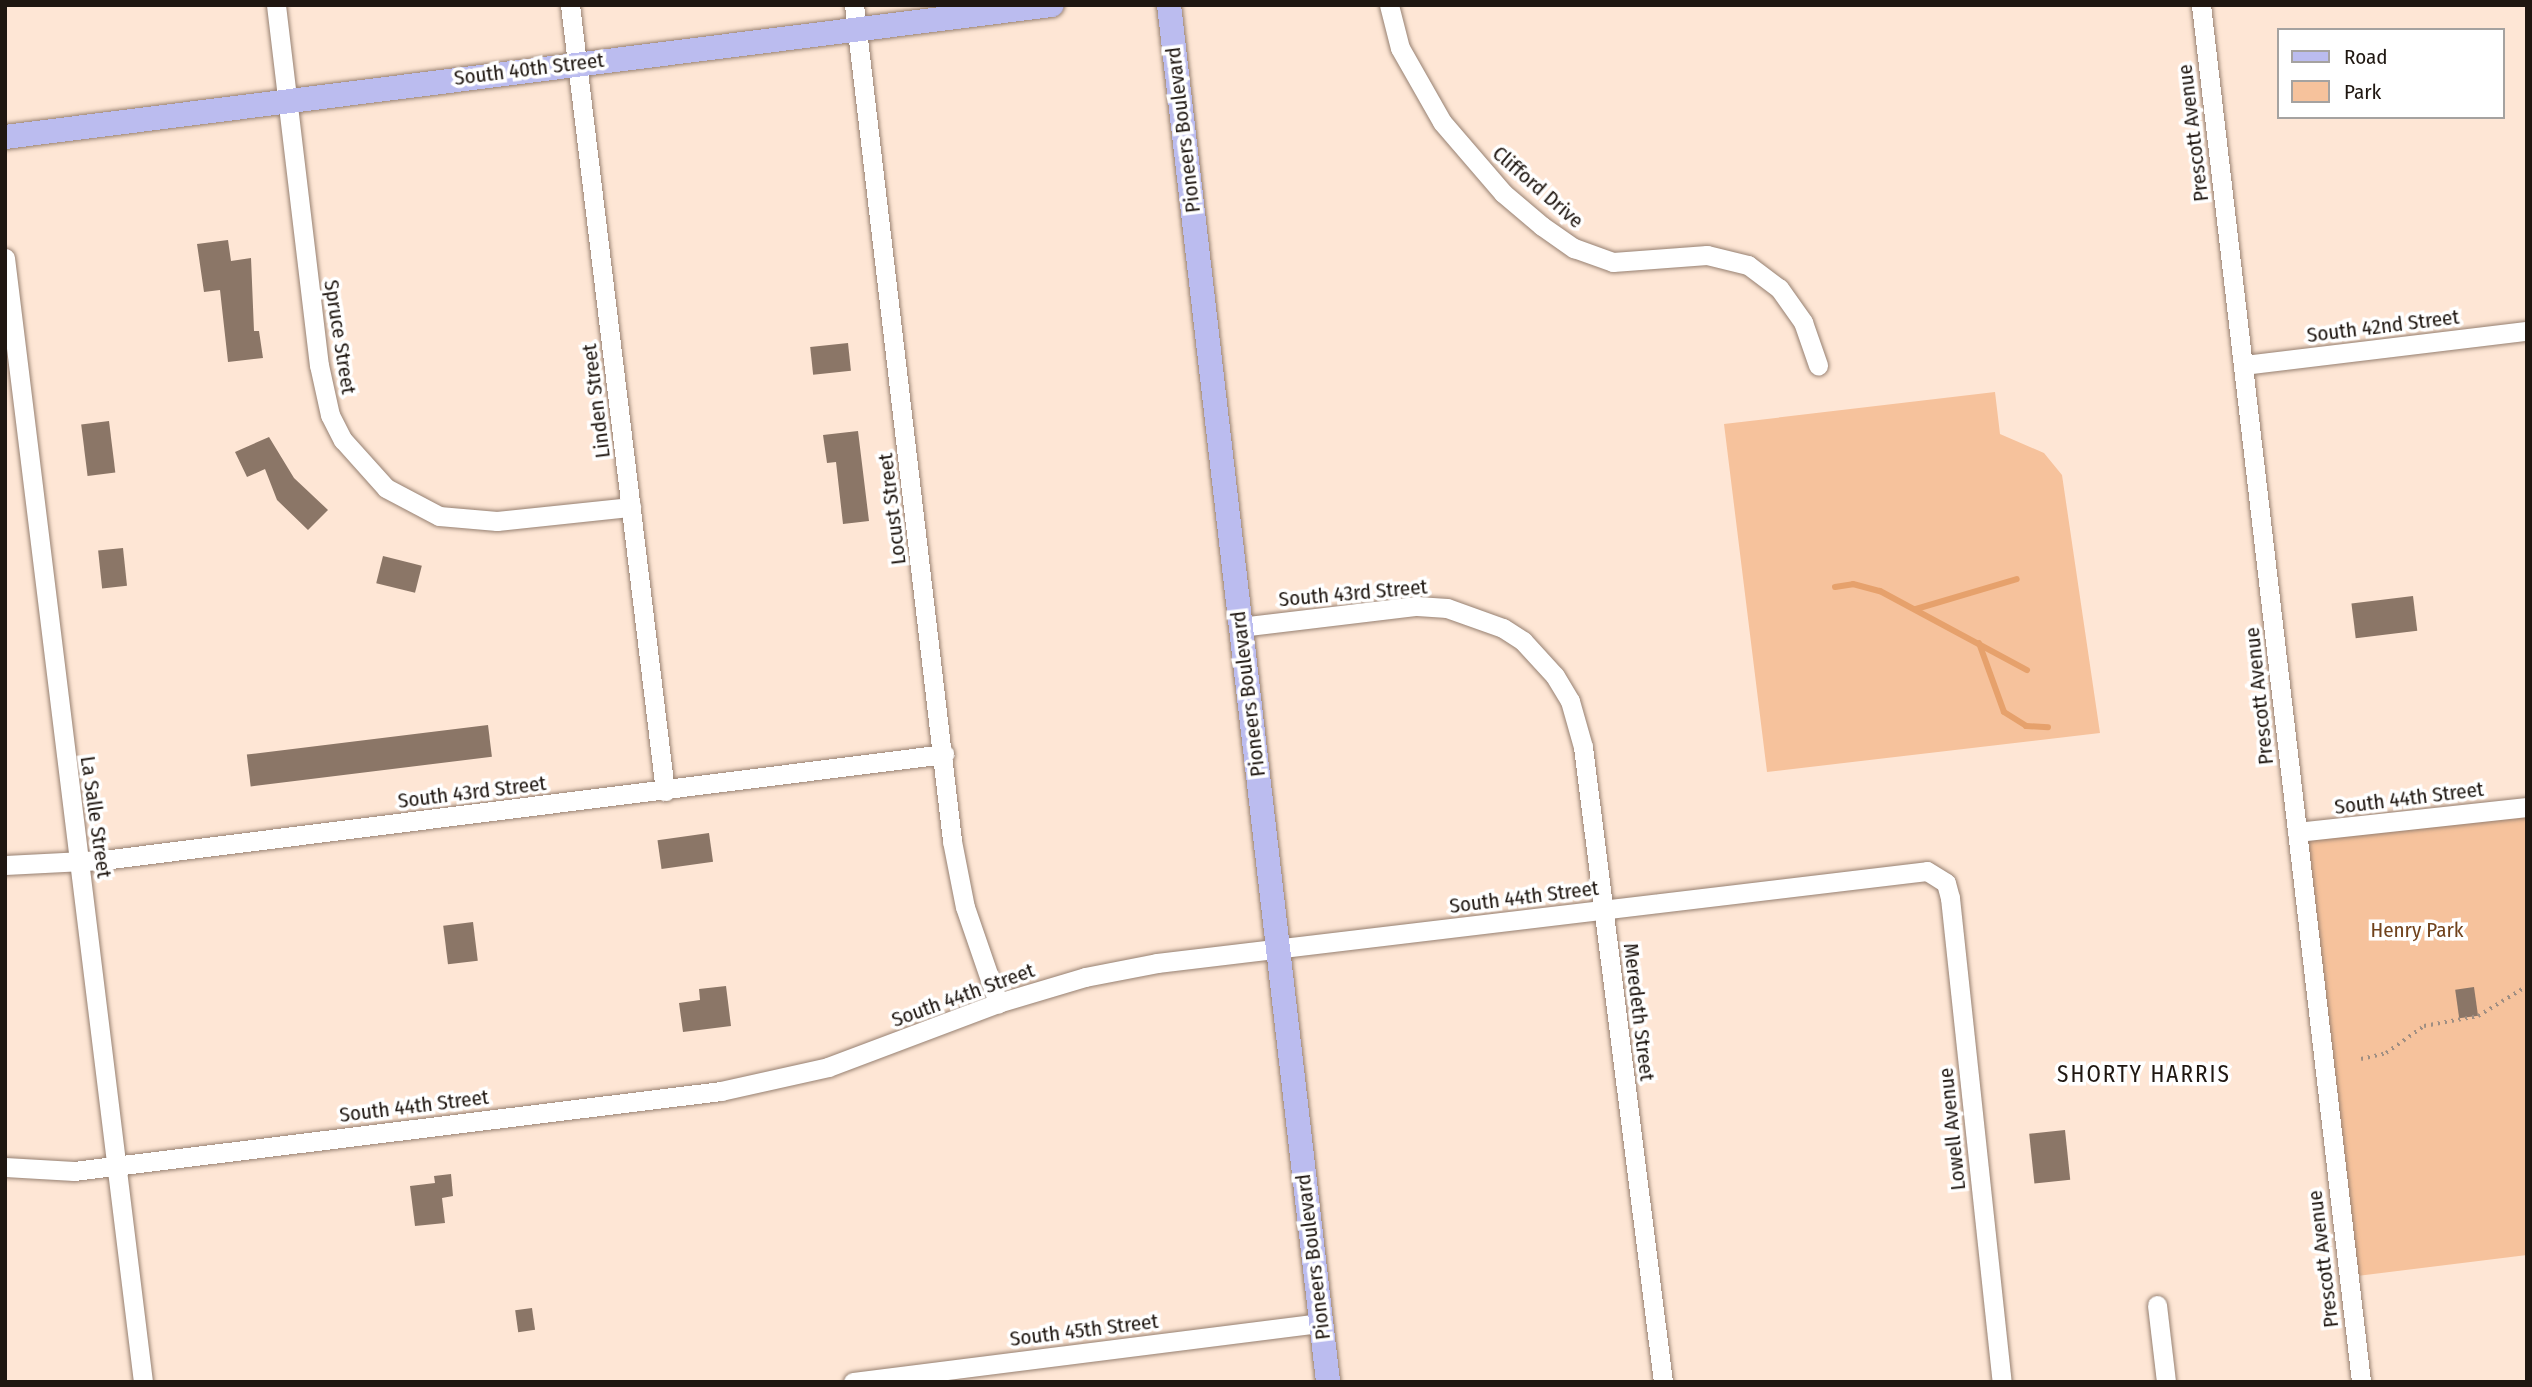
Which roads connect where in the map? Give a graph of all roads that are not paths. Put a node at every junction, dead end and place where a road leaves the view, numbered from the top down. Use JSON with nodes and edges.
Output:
{"nodes":[{"id":1,"x":276,"y":5,"type":"edge"},
{"id":2,"x":570,"y":5,"type":"edge"},
{"id":3,"x":1052,"y":5,"type":"edge"},
{"id":4,"x":1169,"y":5,"type":"edge"},
{"id":5,"x":1389,"y":5,"type":"edge"},
{"id":6,"x":2201,"y":5,"type":"edge"},
{"id":7,"x":855,"y":17,"type":"edge"},
{"id":8,"x":578,"y":63,"type":"junction"},
{"id":9,"x":286,"y":98,"type":"junction"},
{"id":10,"x":5,"y":137,"type":"edge"},
{"id":11,"x":5,"y":258,"type":"edge"},
{"id":12,"x":2527,"y":331,"type":"edge"},
{"id":13,"x":1818,"y":365,"type":"dead end"},
{"id":14,"x":2244,"y":365,"type":"junction"},
{"id":15,"x":631,"y":507,"type":"junction"},
{"id":16,"x":1240,"y":627,"type":"junction"},
{"id":17,"x":1541,"y":657,"type":"joint"},
{"id":18,"x":944,"y":754,"type":"junction"},
{"id":19,"x":665,"y":791,"type":"junction"},
{"id":20,"x":2527,"y":807,"type":"edge"},
{"id":21,"x":2297,"y":832,"type":"junction"},
{"id":22,"x":79,"y":863,"type":"junction"},
{"id":23,"x":5,"y":865,"type":"edge"},
{"id":24,"x":1938,"y":874,"type":"joint"},
{"id":25,"x":1603,"y":911,"type":"junction"},
{"id":26,"x":1277,"y":947,"type":"junction"},
{"id":27,"x":998,"y":1003,"type":"junction"},
{"id":28,"x":117,"y":1166,"type":"junction"},
{"id":29,"x":5,"y":1167,"type":"edge"},
{"id":30,"x":2157,"y":1305,"type":"dead end"},
{"id":31,"x":1321,"y":1323,"type":"junction"},
{"id":32,"x":143,"y":1382,"type":"edge"},
{"id":33,"x":853,"y":1382,"type":"edge"},
{"id":34,"x":1328,"y":1382,"type":"edge"},
{"id":35,"x":1663,"y":1382,"type":"edge"},
{"id":36,"x":2002,"y":1382,"type":"edge"},
{"id":37,"x":2166,"y":1382,"type":"edge"},
{"id":38,"x":2361,"y":1382,"type":"edge"}],
"edges":[{"from":1,"to":9,"type":"street","name":"Spruce Street"},
{"from":2,"to":8,"type":"street","name":"Linden Street"},
{"from":3,"to":7,"type":"main road","name":"South 40th Street"},
{"from":4,"to":16,"type":"main road","name":"Pioneers Boulevard"},
{"from":5,"to":13,"type":"street","name":"Clifford Drive"},
{"from":6,"to":14,"type":"street","name":"Prescott Avenue"},
{"from":7,"to":8,"type":"main road","name":"South 40th Street"},
{"from":7,"to":18,"type":"street","name":"Locust Street"},
{"from":8,"to":9,"type":"main road","name":"South 40th Street"},
{"from":8,"to":15,"type":"street","name":"Linden Street"},
{"from":9,"to":10,"type":"main road","name":"South 40th Street"},
{"from":9,"to":15,"type":"street","name":"Spruce Street"},
{"from":11,"to":22,"type":"street","name":"La Salle Street"},
{"from":12,"to":14,"type":"street","name":"South 42nd Street"},
{"from":14,"to":21,"type":"street","name":"Prescott Avenue"},
{"from":15,"to":19,"type":"street","name":"Linden Street"},
{"from":16,"to":17,"type":"street","name":"South 43rd Street"},
{"from":16,"to":26,"type":"main road","name":"Pioneers Boulevard"},
{"from":17,"to":25,"type":"street","name":"Meredeth Street"},
{"from":18,"to":19,"type":"street","name":"South 43rd Street"},
{"from":18,"to":27,"type":"street","name":"Locust Street"},
{"from":19,"to":22,"type":"street","name":"South 43rd Street"},
{"from":20,"to":21,"type":"street","name":"South 44th Street"},
{"from":21,"to":38,"type":"street","name":"Prescott Avenue"},
{"from":22,"to":23,"type":"street","name":"South 43rd Street"},
{"from":22,"to":28,"type":"street","name":"La Salle Street"},
{"from":24,"to":25,"type":"street","name":"South 44th Street"},
{"from":24,"to":36,"type":"street","name":"Lowell Avenue"},
{"from":25,"to":26,"type":"street","name":"South 44th Street"},
{"from":25,"to":35,"type":"street","name":"Meredeth Street"},
{"from":26,"to":27,"type":"street","name":"South 44th Street"},
{"from":26,"to":31,"type":"main road","name":"Pioneers Boulevard"},
{"from":27,"to":28,"type":"street","name":"South 44th Street"},
{"from":28,"to":29,"type":"street","name":"South 44th Street"},
{"from":28,"to":32,"type":"street","name":"La Salle Street"},
{"from":30,"to":37,"type":"street"},
{"from":31,"to":33,"type":"street","name":"South 45th Street"},
{"from":31,"to":34,"type":"main road","name":"Pioneers Boulevard"}]}
